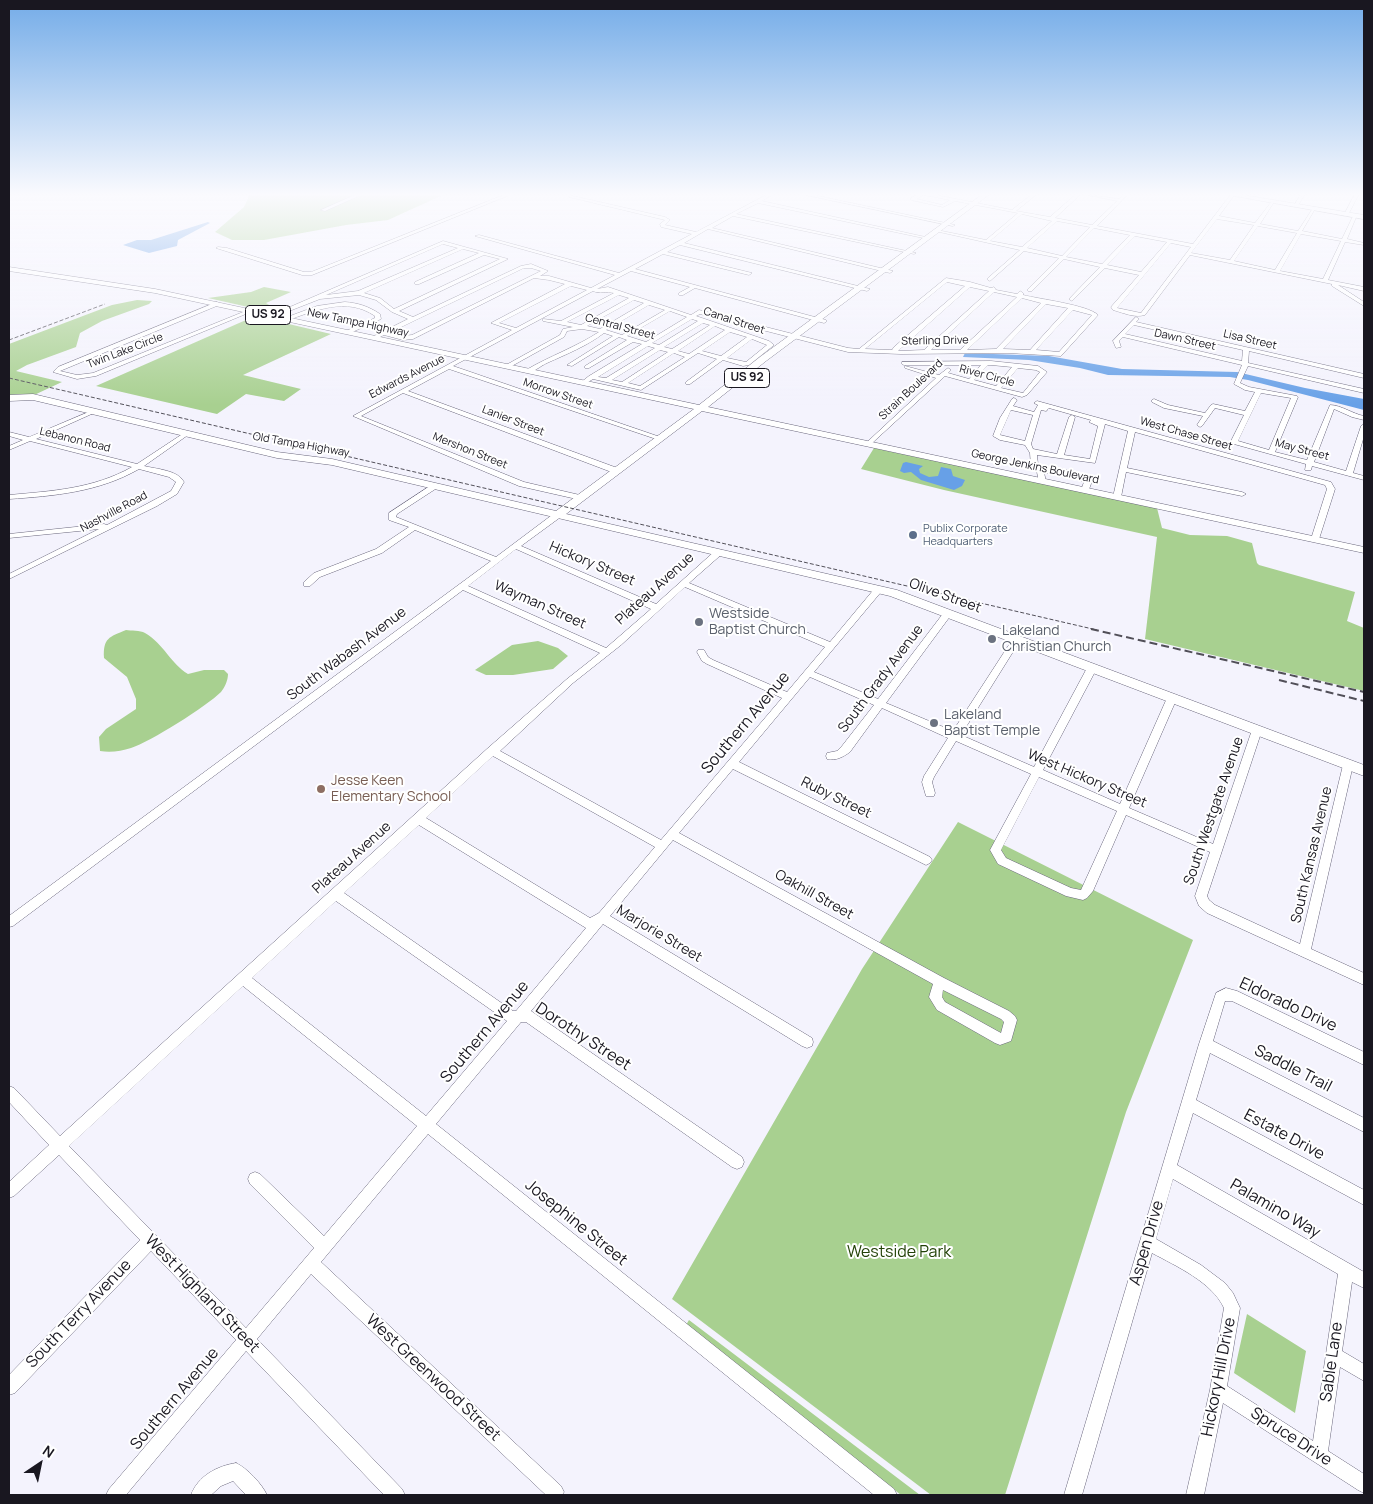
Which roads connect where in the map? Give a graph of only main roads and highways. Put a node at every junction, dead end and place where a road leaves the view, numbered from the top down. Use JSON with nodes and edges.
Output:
{"nodes":[{"id":1,"x":896,"y":264,"type":"edge"},
{"id":2,"x":9,"y":268,"type":"edge"},
{"id":3,"x":9,"y":398,"type":"edge"},
{"id":4,"x":701,"y":408,"type":"junction"},
{"id":5,"x":559,"y":514,"type":"junction"},
{"id":6,"x":1364,"y":550,"type":"edge"},
{"id":7,"x":1364,"y":771,"type":"edge"}],
"edges":[{"from":1,"to":4,"type":"main road","number":"US 92"},
{"from":2,"to":4,"type":"main road","name":"New Tampa Highway","number":"US 92"},
{"from":3,"to":5,"type":"main road","name":"Old Tampa Highway"},
{"from":4,"to":5,"type":"main road","name":"South Wabash Avenue"},
{"from":4,"to":6,"type":"main road","name":"George Jenkins Boulevard"},
{"from":5,"to":7,"type":"main road","name":"Olive Street"}]}
